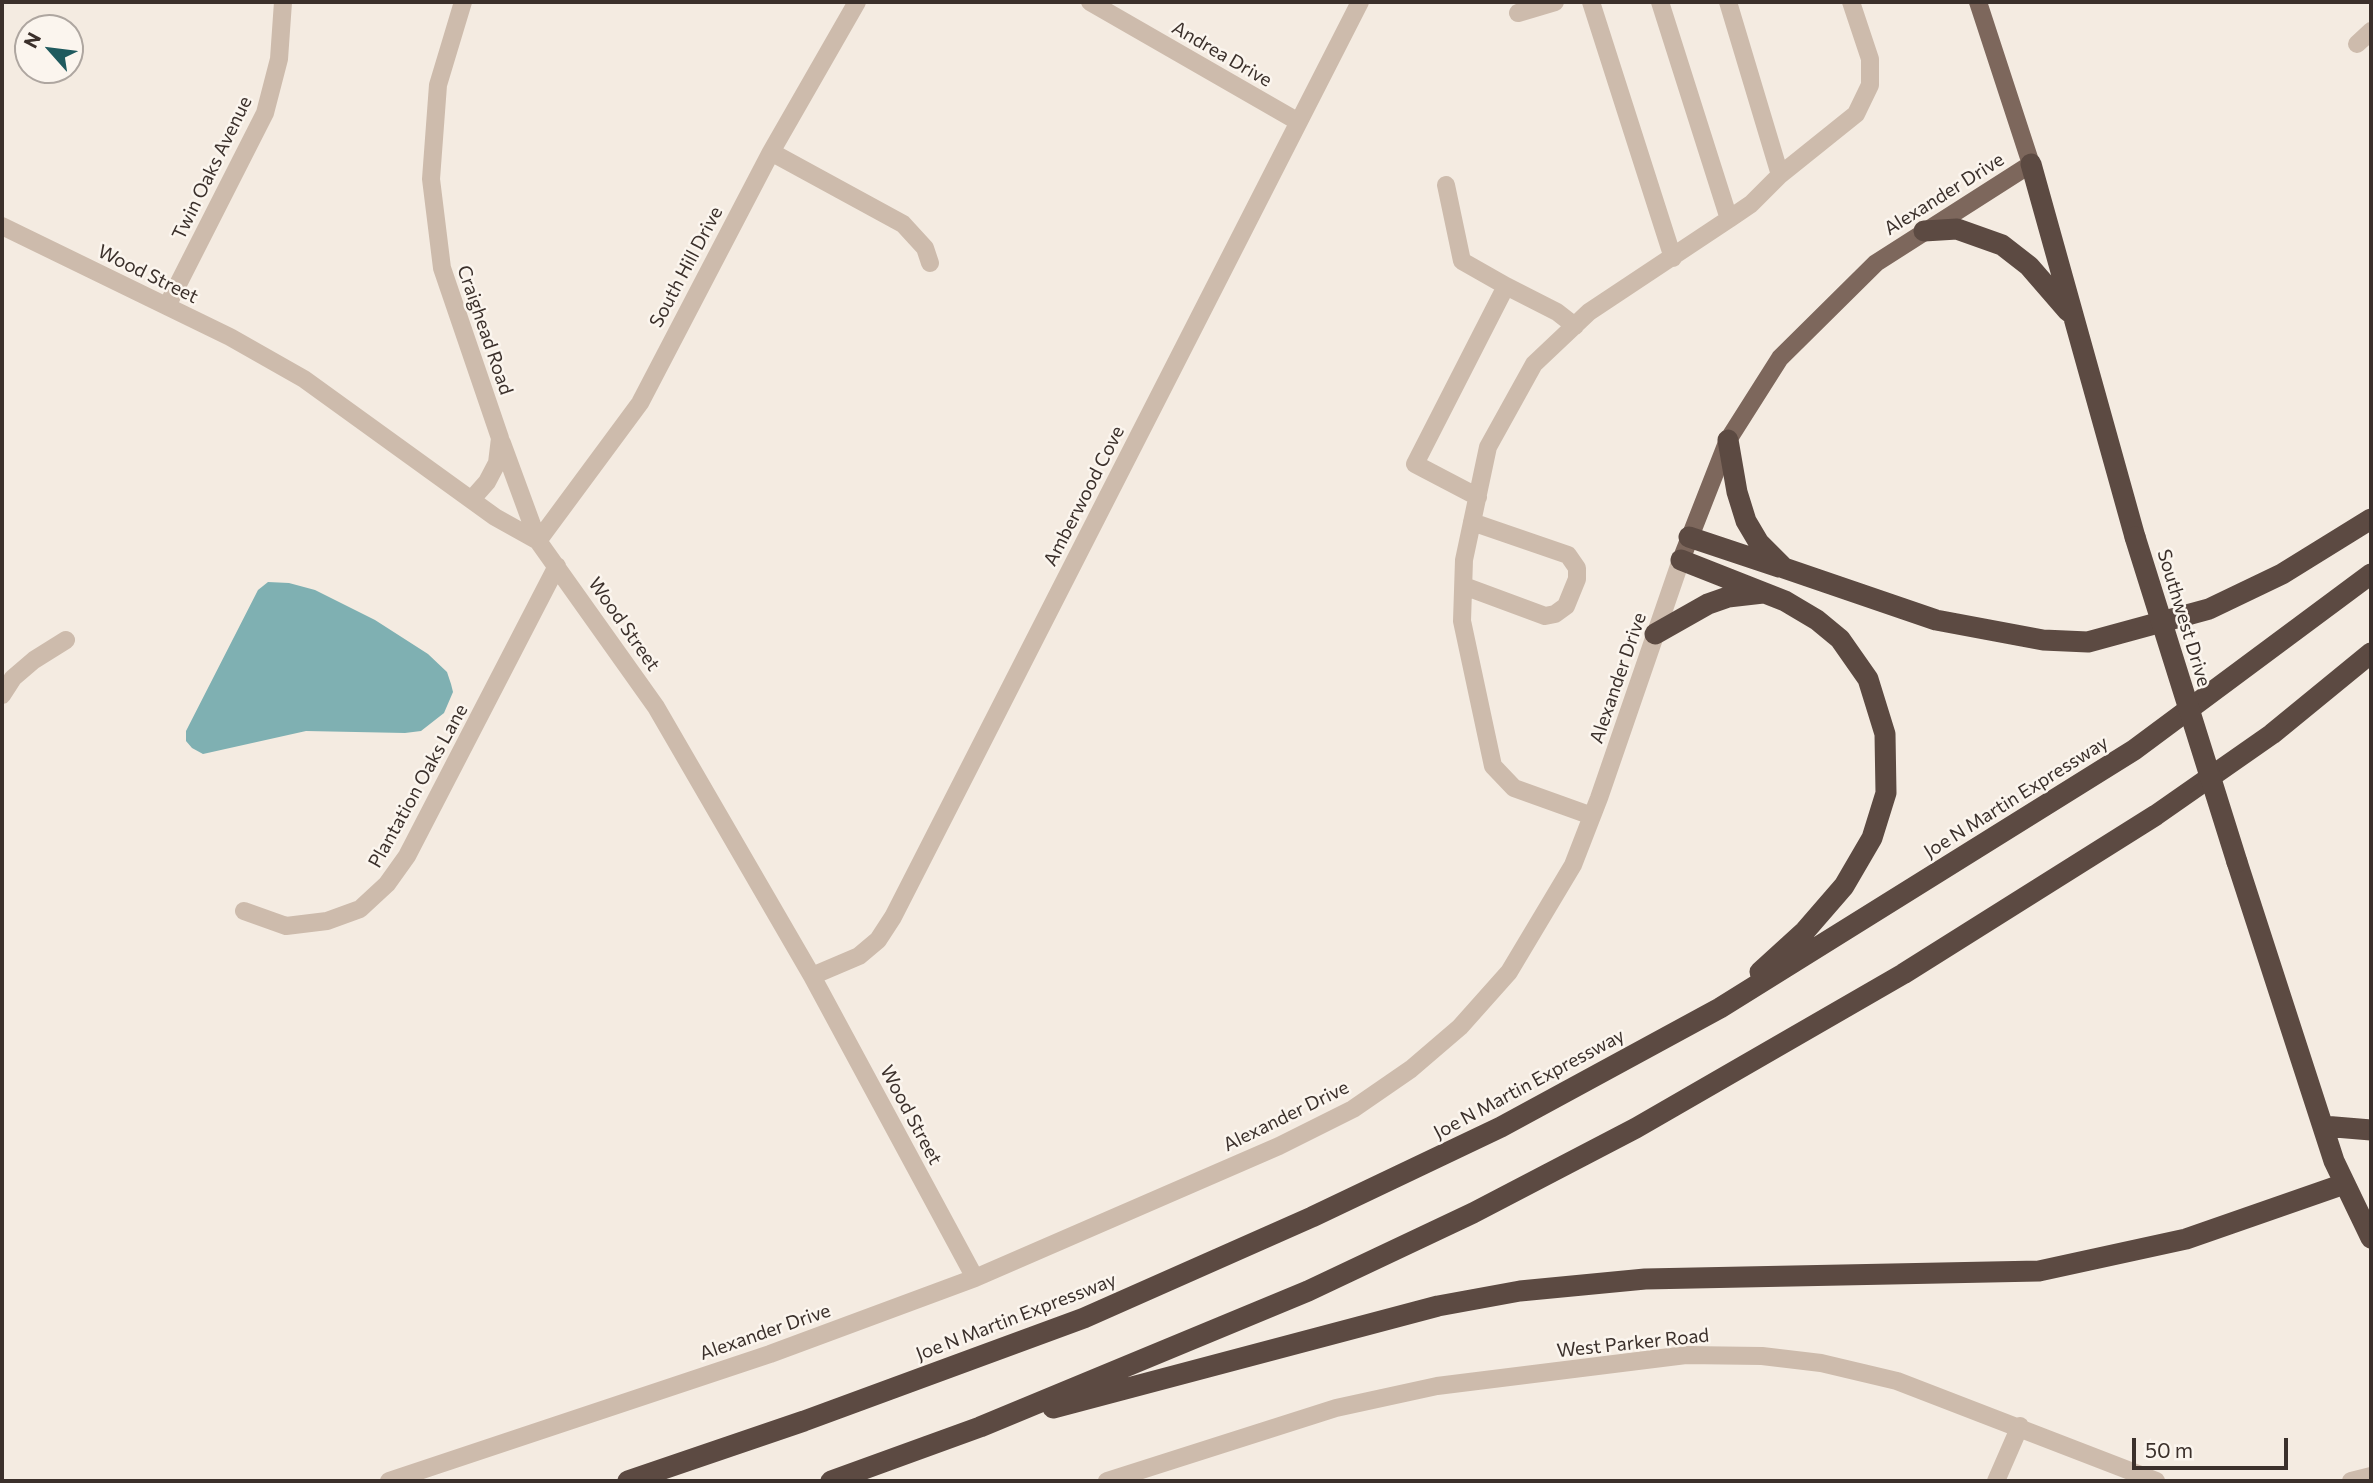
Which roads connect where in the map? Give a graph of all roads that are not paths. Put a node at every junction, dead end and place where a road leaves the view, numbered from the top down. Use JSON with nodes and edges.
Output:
{"nodes":[{"id":1,"x":283,"y":2,"type":"edge"},
{"id":2,"x":463,"y":2,"type":"edge"},
{"id":3,"x":857,"y":2,"type":"edge"},
{"id":4,"x":1090,"y":2,"type":"edge"},
{"id":5,"x":1360,"y":2,"type":"edge"},
{"id":6,"x":1555,"y":2,"type":"edge"},
{"id":7,"x":1591,"y":2,"type":"edge"},
{"id":8,"x":1660,"y":2,"type":"edge"},
{"id":9,"x":1728,"y":2,"type":"edge"},
{"id":10,"x":1850,"y":2,"type":"edge"},
{"id":11,"x":1978,"y":2,"type":"edge"},
{"id":12,"x":1518,"y":13,"type":"dead end"},
{"id":13,"x":2371,"y":31,"type":"edge"},
{"id":14,"x":2357,"y":44,"type":"dead end"},
{"id":15,"x":1297,"y":121,"type":"junction"},
{"id":16,"x":771,"y":152,"type":"junction"},
{"id":17,"x":2031,"y":164,"type":"junction"},
{"id":18,"x":1780,"y":175,"type":"junction"},
{"id":19,"x":1446,"y":185,"type":"dead end"},
{"id":20,"x":1729,"y":219,"type":"junction"},
{"id":21,"x":2,"y":226,"type":"edge"},
{"id":22,"x":1924,"y":231,"type":"junction"},
{"id":23,"x":1673,"y":258,"type":"junction"},
{"id":24,"x":930,"y":263,"type":"dead end"},
{"id":25,"x":1506,"y":286,"type":"junction"},
{"id":26,"x":167,"y":306,"type":"junction"},
{"id":27,"x":2074,"y":318,"type":"junction"},
{"id":28,"x":1574,"y":326,"type":"junction"},
{"id":29,"x":500,"y":438,"type":"junction"},
{"id":30,"x":1728,"y":440,"type":"junction"},
{"id":31,"x":1478,"y":497,"type":"junction"},
{"id":32,"x":472,"y":499,"type":"junction"},
{"id":33,"x":2371,"y":519,"type":"edge"},
{"id":34,"x":1481,"y":525,"type":"junction"},
{"id":35,"x":1689,"y":537,"type":"junction"},
{"id":36,"x":538,"y":541,"type":"junction"},
{"id":37,"x":1681,"y":560,"type":"junction"},
{"id":38,"x":557,"y":566,"type":"junction"},
{"id":39,"x":1784,"y":568,"type":"junction"},
{"id":40,"x":2371,"y":574,"type":"edge"},
{"id":41,"x":1471,"y":589,"type":"junction"},
{"id":42,"x":1765,"y":593,"type":"junction"},
{"id":43,"x":1655,"y":634,"type":"junction"},
{"id":44,"x":66,"y":640,"type":"dead end"},
{"id":45,"x":2371,"y":653,"type":"edge"},
{"id":46,"x":2,"y":695,"type":"edge"},
{"id":47,"x":1592,"y":816,"type":"junction"},
{"id":48,"x":244,"y":911,"type":"dead end"},
{"id":49,"x":812,"y":976,"type":"junction"},
{"id":50,"x":1720,"y":1008,"type":"junction"},
{"id":51,"x":2323,"y":1126,"type":"junction"},
{"id":52,"x":2371,"y":1130,"type":"edge"},
{"id":53,"x":2344,"y":1184,"type":"junction"},
{"id":54,"x":2371,"y":1238,"type":"edge"},
{"id":55,"x":975,"y":1278,"type":"junction"},
{"id":56,"x":2020,"y":1426,"type":"junction"},
{"id":57,"x":980,"y":1427,"type":"junction"},
{"id":58,"x":2371,"y":1476,"type":"edge"},
{"id":59,"x":389,"y":1481,"type":"edge"},
{"id":60,"x":628,"y":1481,"type":"edge"},
{"id":61,"x":831,"y":1481,"type":"edge"},
{"id":62,"x":1107,"y":1481,"type":"edge"},
{"id":63,"x":1996,"y":1481,"type":"edge"},
{"id":64,"x":2154,"y":1481,"type":"edge"},
{"id":65,"x":2351,"y":1481,"type":"edge"}],
"edges":[{"from":1,"to":26,"type":"street","name":"Twin Oaks Avenue"},
{"from":2,"to":29,"type":"street","name":"Craighead Road"},
{"from":3,"to":16,"type":"street","name":"South Hill Drive"},
{"from":4,"to":15,"type":"street","name":"Andrea Drive"},
{"from":5,"to":15,"type":"street","name":"Amberwood Cove"},
{"from":6,"to":12,"type":"street"},
{"from":7,"to":23,"type":"street"},
{"from":8,"to":20,"type":"street"},
{"from":9,"to":18,"type":"street"},
{"from":10,"to":18,"type":"street"},
{"from":11,"to":17,"type":"main road","name":"Southwest Drive"},
{"from":13,"to":14,"type":"street"},
{"from":15,"to":49,"type":"street","name":"Amberwood Cove"},
{"from":16,"to":24,"type":"street"},
{"from":16,"to":36,"type":"street","name":"South Hill Drive"},
{"from":17,"to":22,"type":"main road","name":"Alexander Drive"},
{"from":17,"to":27,"type":"highway","name":"Southwest Drive"},
{"from":18,"to":20,"type":"street"},
{"from":19,"to":25,"type":"street"},
{"from":20,"to":23,"type":"street"},
{"from":21,"to":26,"type":"street","name":"Wood Street"},
{"from":22,"to":27,"type":"highway"},
{"from":22,"to":30,"type":"main road","name":"Alexander Drive"},
{"from":23,"to":28,"type":"street"},
{"from":25,"to":28,"type":"street"},
{"from":25,"to":31,"type":"street"},
{"from":26,"to":32,"type":"street","name":"Wood Street"},
{"from":27,"to":51,"type":"highway","name":"Southwest Drive","bridge":true},
{"from":28,"to":31,"type":"street"},
{"from":29,"to":32,"type":"street"},
{"from":29,"to":36,"type":"street","name":"Craighead Road"},
{"from":30,"to":35,"type":"main road","name":"Alexander Drive"},
{"from":30,"to":39,"type":"highway"},
{"from":31,"to":34,"type":"street"},
{"from":32,"to":36,"type":"street","name":"Wood Street"},
{"from":33,"to":39,"type":"highway"},
{"from":34,"to":41,"type":"street"},
{"from":34,"to":41,"type":"street"},
{"from":35,"to":37,"type":"main road","name":"Alexander Drive"},
{"from":35,"to":39,"type":"highway"},
{"from":36,"to":38,"type":"street","name":"Wood Street"},
{"from":37,"to":42,"type":"highway"},
{"from":37,"to":43,"type":"street","name":"Alexander Drive"},
{"from":38,"to":48,"type":"street","name":"Plantation Oaks Lane"},
{"from":38,"to":49,"type":"street","name":"Wood Street"},
{"from":40,"to":50,"type":"highway","name":"Joe N Martin Expressway"},
{"from":41,"to":47,"type":"street"},
{"from":42,"to":43,"type":"highway"},
{"from":42,"to":50,"type":"highway"},
{"from":43,"to":47,"type":"street","name":"Alexander Drive"},
{"from":44,"to":46,"type":"street"},
{"from":45,"to":57,"type":"highway"},
{"from":47,"to":55,"type":"street","name":"Alexander Drive"},
{"from":49,"to":55,"type":"street","name":"Wood Street"},
{"from":50,"to":60,"type":"highway","name":"Joe N Martin Expressway"},
{"from":51,"to":52,"type":"highway"},
{"from":51,"to":53,"type":"highway","name":"Southwest Drive"},
{"from":53,"to":54,"type":"highway","name":"Southwest Drive"},
{"from":53,"to":57,"type":"highway"},
{"from":55,"to":59,"type":"street","name":"Alexander Drive"},
{"from":56,"to":62,"type":"street","name":"West Parker Road"},
{"from":56,"to":63,"type":"street"},
{"from":56,"to":64,"type":"street","name":"West Parker Road"},
{"from":57,"to":61,"type":"highway"},
{"from":58,"to":65,"type":"street"}]}
